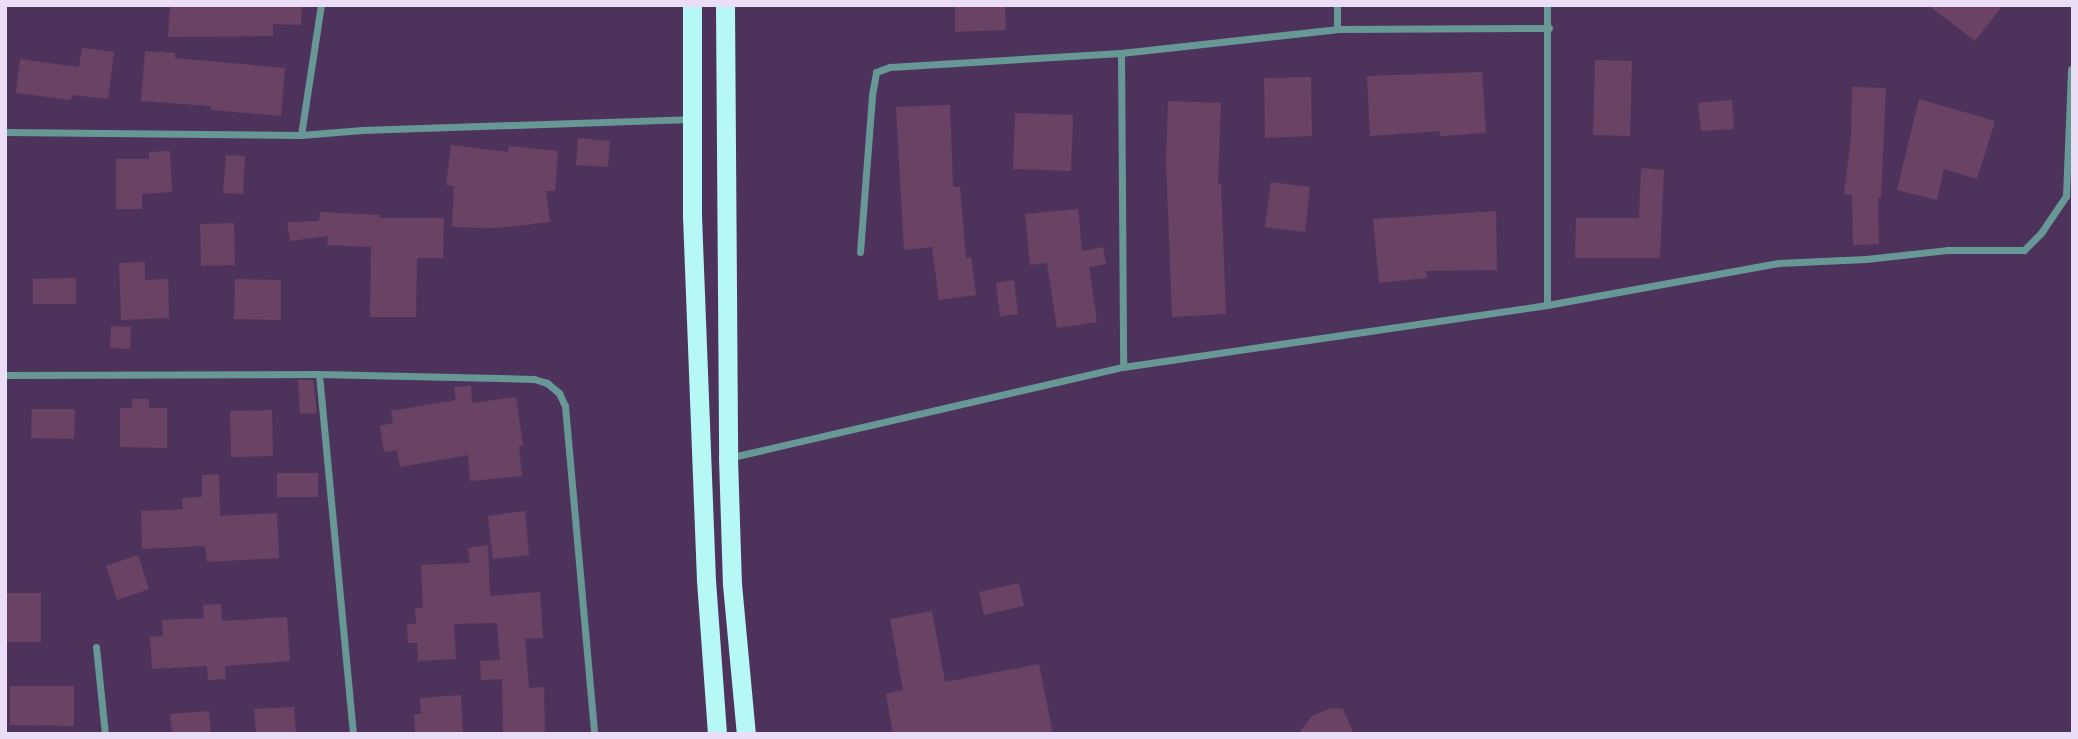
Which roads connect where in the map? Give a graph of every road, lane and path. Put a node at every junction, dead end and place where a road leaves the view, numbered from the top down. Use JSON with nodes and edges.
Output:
{"nodes":[{"id":1,"x":321,"y":5,"type":"edge"},
{"id":2,"x":692,"y":5,"type":"edge"},
{"id":3,"x":725,"y":5,"type":"edge"},
{"id":4,"x":1337,"y":5,"type":"edge"},
{"id":5,"x":1547,"y":5,"type":"edge"},
{"id":6,"x":1549,"y":28,"type":"junction"},
{"id":7,"x":1337,"y":29,"type":"junction"},
{"id":8,"x":1121,"y":52,"type":"junction"},
{"id":9,"x":2071,"y":69,"type":"edge"},
{"id":10,"x":693,"y":119,"type":"junction"},
{"id":11,"x":5,"y":132,"type":"edge"},
{"id":12,"x":301,"y":135,"type":"junction"},
{"id":13,"x":860,"y":252,"type":"dead end"},
{"id":14,"x":1547,"y":305,"type":"junction"},
{"id":15,"x":1123,"y":367,"type":"junction"},
{"id":16,"x":319,"y":374,"type":"junction"},
{"id":17,"x":5,"y":375,"type":"edge"},
{"id":18,"x":728,"y":458,"type":"junction"},
{"id":19,"x":96,"y":647,"type":"dead end"},
{"id":20,"x":105,"y":734,"type":"edge"},
{"id":21,"x":354,"y":734,"type":"edge"},
{"id":22,"x":594,"y":734,"type":"edge"},
{"id":23,"x":717,"y":734,"type":"edge"},
{"id":24,"x":746,"y":734,"type":"edge"}],
"edges":[{"from":1,"to":12,"type":"street"},
{"from":2,"to":10,"type":"highway"},
{"from":3,"to":18,"type":"highway"},
{"from":4,"to":7,"type":"street"},
{"from":5,"to":6,"type":"street"},
{"from":6,"to":7,"type":"street"},
{"from":6,"to":14,"type":"street"},
{"from":7,"to":8,"type":"street"},
{"from":8,"to":13,"type":"street"},
{"from":8,"to":15,"type":"street"},
{"from":9,"to":14,"type":"street"},
{"from":10,"to":12,"type":"street"},
{"from":10,"to":23,"type":"highway"},
{"from":11,"to":12,"type":"street"},
{"from":14,"to":15,"type":"street"},
{"from":15,"to":18,"type":"street"},
{"from":16,"to":17,"type":"street"},
{"from":16,"to":21,"type":"street"},
{"from":16,"to":22,"type":"street"},
{"from":18,"to":24,"type":"highway"},
{"from":19,"to":20,"type":"street"}]}
